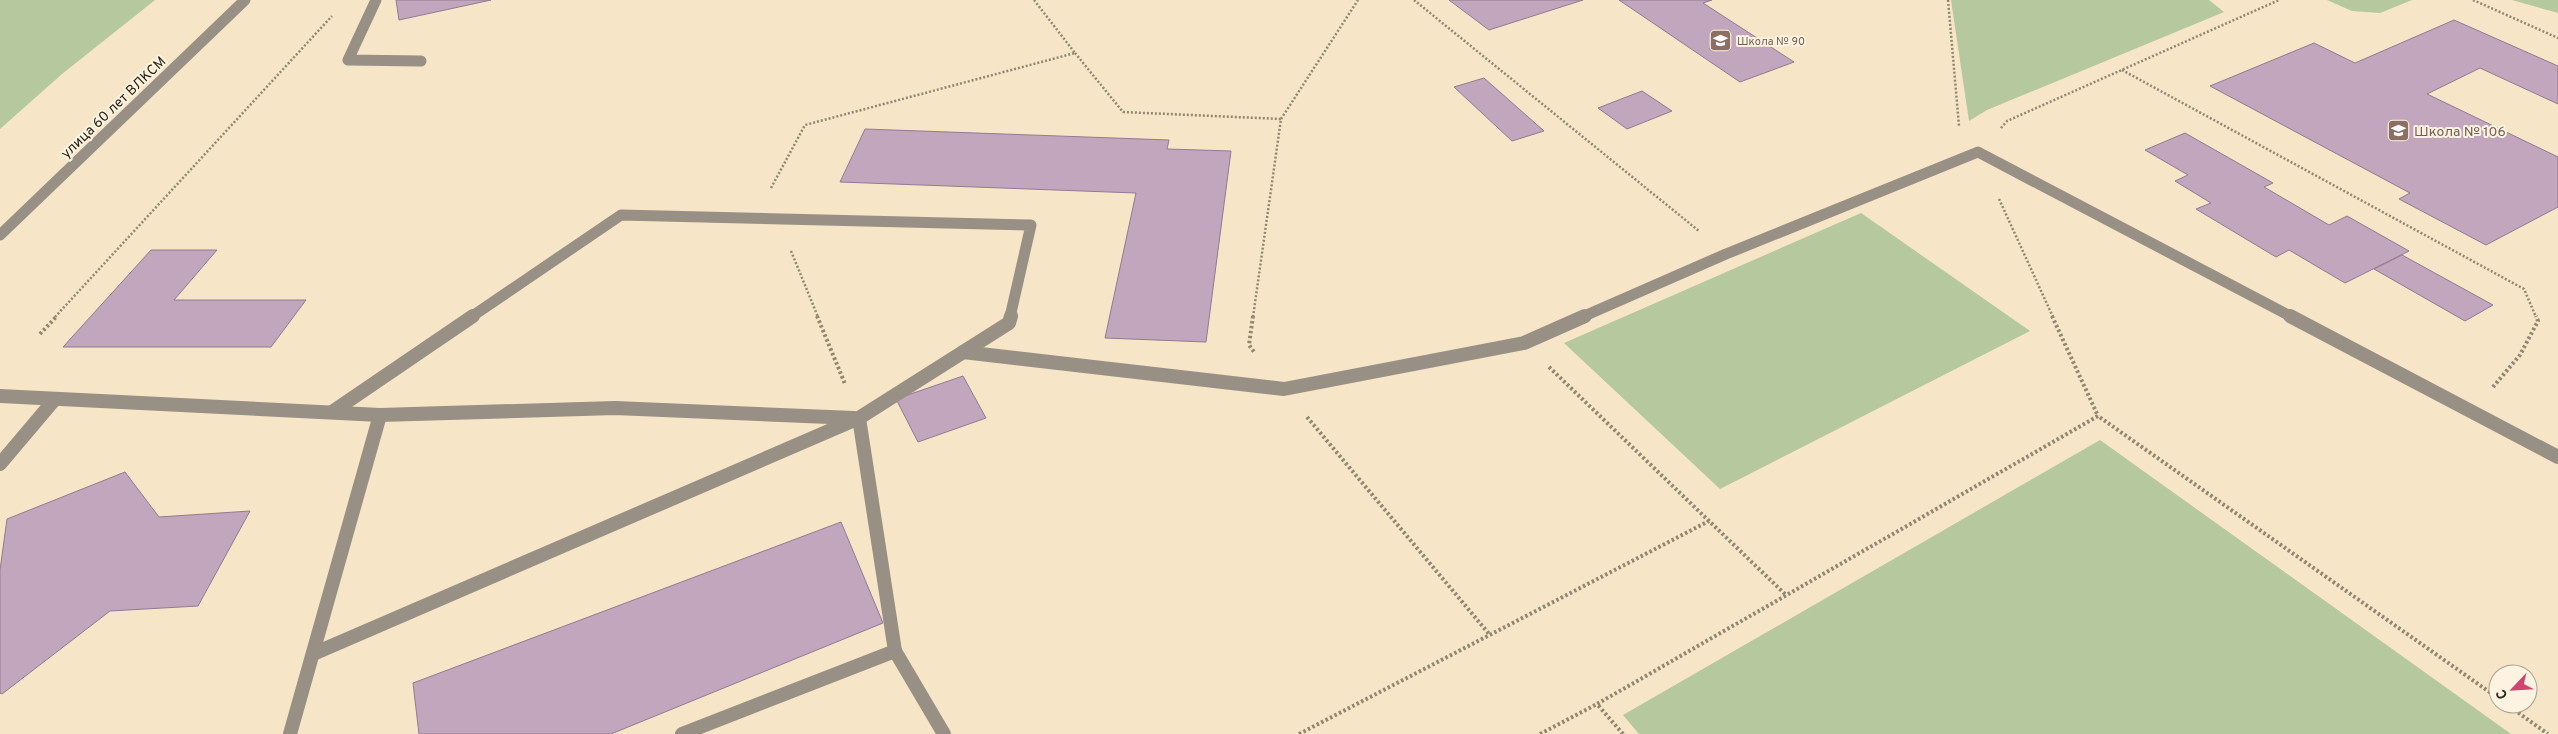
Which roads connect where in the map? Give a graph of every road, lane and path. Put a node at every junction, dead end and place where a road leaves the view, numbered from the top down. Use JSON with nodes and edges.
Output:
{"nodes":[{"id":1,"x":245,"y":0,"type":"edge"},
{"id":2,"x":376,"y":0,"type":"edge"},
{"id":3,"x":1034,"y":0,"type":"edge"},
{"id":4,"x":1358,"y":0,"type":"edge"},
{"id":5,"x":1414,"y":0,"type":"edge"},
{"id":6,"x":1948,"y":0,"type":"edge"},
{"id":7,"x":2279,"y":0,"type":"edge"},
{"id":8,"x":2473,"y":0,"type":"edge"},
{"id":9,"x":334,"y":14,"type":"dead end"},
{"id":10,"x":2558,"y":38,"type":"edge"},
{"id":11,"x":1075,"y":53,"type":"junction"},
{"id":12,"x":421,"y":61,"type":"dead end"},
{"id":13,"x":2122,"y":70,"type":"junction"},
{"id":14,"x":1281,"y":119,"type":"junction"},
{"id":15,"x":1978,"y":152,"type":"junction"},
{"id":16,"x":777,"y":219,"type":"junction"},
{"id":17,"x":0,"y":235,"type":"edge"},
{"id":18,"x":1726,"y":254,"type":"junction"},
{"id":19,"x":40,"y":334,"type":"dead end"},
{"id":20,"x":1524,"y":343,"type":"junction"},
{"id":21,"x":964,"y":352,"type":"junction"},
{"id":22,"x":1284,"y":389,"type":"junction"},
{"id":23,"x":0,"y":396,"type":"edge"},
{"id":24,"x":56,"y":399,"type":"junction"},
{"id":25,"x":332,"y":412,"type":"junction"},
{"id":26,"x":2472,"y":412,"type":"junction"},
{"id":27,"x":380,"y":415,"type":"junction"},
{"id":28,"x":2098,"y":416,"type":"junction"},
{"id":29,"x":859,"y":418,"type":"junction"},
{"id":30,"x":2558,"y":457,"type":"edge"},
{"id":31,"x":0,"y":464,"type":"edge"},
{"id":32,"x":1709,"y":521,"type":"junction"},
{"id":33,"x":1786,"y":595,"type":"junction"},
{"id":34,"x":1490,"y":635,"type":"junction"},
{"id":35,"x":895,"y":651,"type":"junction"},
{"id":36,"x":312,"y":654,"type":"junction"},
{"id":37,"x":2488,"y":691,"type":"edge"},
{"id":38,"x":1597,"y":704,"type":"junction"},
{"id":39,"x":2520,"y":714,"type":"edge"},
{"id":40,"x":290,"y":734,"type":"edge"},
{"id":41,"x":682,"y":734,"type":"edge"},
{"id":42,"x":944,"y":734,"type":"edge"},
{"id":43,"x":1299,"y":734,"type":"edge"},
{"id":44,"x":1540,"y":734,"type":"edge"},
{"id":45,"x":1623,"y":734,"type":"edge"},
{"id":46,"x":2548,"y":734,"type":"edge"}],
"edges":[{"from":1,"to":17,"type":"street","name":"улица 60 лет ВЛКСМ"},
{"from":2,"to":12,"type":"street"},
{"from":3,"to":11,"type":"path"},
{"from":4,"to":14,"type":"path"},
{"from":5,"to":18,"type":"path"},
{"from":6,"to":15,"type":"path"},
{"from":7,"to":13,"type":"path"},
{"from":8,"to":10,"type":"path"},
{"from":9,"to":19,"type":"path"},
{"from":11,"to":14,"type":"path"},
{"from":11,"to":16,"type":"path"},
{"from":13,"to":15,"type":"path"},
{"from":13,"to":26,"type":"path"},
{"from":14,"to":22,"type":"path"},
{"from":15,"to":18,"type":"street"},
{"from":15,"to":26,"type":"street"},
{"from":15,"to":28,"type":"path"},
{"from":16,"to":21,"type":"street"},
{"from":16,"to":25,"type":"street"},
{"from":16,"to":29,"type":"path"},
{"from":18,"to":20,"type":"street"},
{"from":20,"to":22,"type":"street"},
{"from":20,"to":32,"type":"path"},
{"from":21,"to":22,"type":"street"},
{"from":21,"to":29,"type":"street"},
{"from":22,"to":34,"type":"path"},
{"from":23,"to":24,"type":"street"},
{"from":24,"to":25,"type":"street"},
{"from":24,"to":31,"type":"street"},
{"from":25,"to":27,"type":"street"},
{"from":26,"to":30,"type":"street"},
{"from":27,"to":29,"type":"street"},
{"from":27,"to":36,"type":"street"},
{"from":28,"to":33,"type":"path"},
{"from":28,"to":37,"type":"path"},
{"from":29,"to":35,"type":"street"},
{"from":29,"to":36,"type":"street"},
{"from":32,"to":33,"type":"path"},
{"from":32,"to":34,"type":"path"},
{"from":33,"to":38,"type":"path"},
{"from":34,"to":43,"type":"path"},
{"from":35,"to":41,"type":"street"},
{"from":35,"to":42,"type":"street"},
{"from":36,"to":40,"type":"street"},
{"from":38,"to":44,"type":"path"},
{"from":38,"to":45,"type":"path"},
{"from":39,"to":46,"type":"path"}]}
